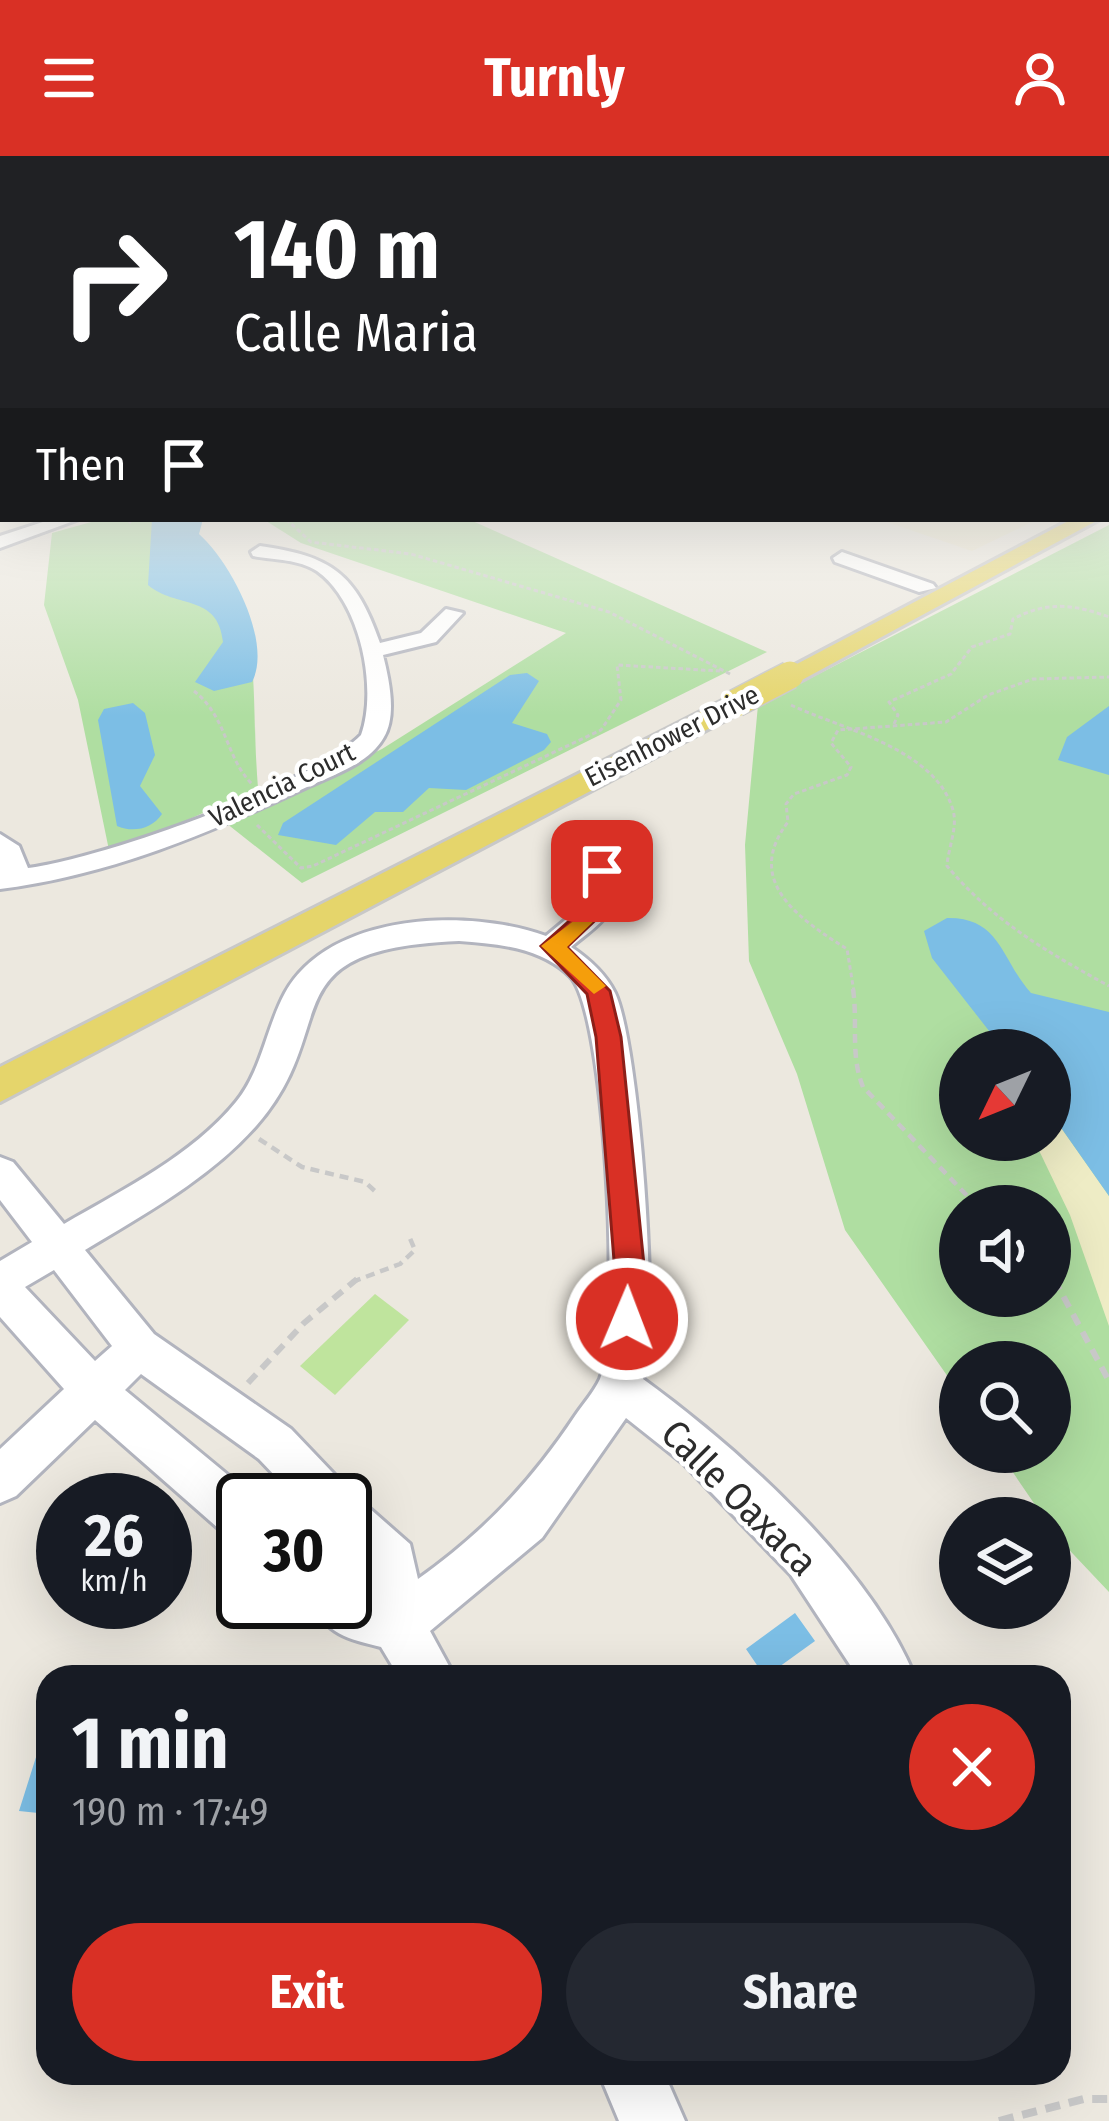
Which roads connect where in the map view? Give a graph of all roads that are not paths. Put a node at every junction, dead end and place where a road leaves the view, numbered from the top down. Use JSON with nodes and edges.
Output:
{"nodes":[{"id":1,"x":1035,"y":533,"type":"edge"},
{"id":2,"x":1063,"y":533,"type":"edge"},
{"id":3,"x":260,"y":552,"type":"dead end"},
{"id":4,"x":837,"y":560,"type":"dead end"},
{"id":5,"x":920,"y":592,"type":"junction"},
{"id":6,"x":453,"y":613,"type":"dead end"},
{"id":7,"x":894,"y":623,"type":"junction"},
{"id":8,"x":371,"y":650,"type":"junction"},
{"id":9,"x":780,"y":671,"type":"junction"},
{"id":10,"x":726,"y":689,"type":"junction"},
{"id":11,"x":588,"y":832,"type":"dead end"},
{"id":12,"x":0,"y":842,"type":"edge"},
{"id":13,"x":6,"y":884,"type":"edge"},
{"id":14,"x":553,"y":946,"type":"junction"},
{"id":15,"x":0,"y":1054,"type":"edge"},
{"id":16,"x":0,"y":1086,"type":"edge"},
{"id":17,"x":0,"y":1172,"type":"edge"},
{"id":18,"x":55,"y":1247,"type":"junction"},
{"id":19,"x":0,"y":1285,"type":"edge"},
{"id":20,"x":139,"y":1348,"type":"junction"},
{"id":21,"x":620,"y":1388,"type":"junction"},
{"id":22,"x":94,"y":1391,"type":"junction"},
{"id":23,"x":304,"y":1473,"type":"edge"},
{"id":24,"x":0,"y":1480,"type":"edge"},
{"id":25,"x":216,"y":1495,"type":"edge"},
{"id":26,"x":372,"y":1540,"type":"edge"},
{"id":27,"x":372,"y":1620,"type":"edge"},
{"id":28,"x":396,"y":1625,"type":"junction"},
{"id":29,"x":421,"y":1665,"type":"edge"},
{"id":30,"x":881,"y":1665,"type":"edge"},
{"id":31,"x":637,"y":2085,"type":"edge"},
{"id":32,"x":652,"y":2121,"type":"edge"}],
"edges":[{"from":1,"to":5,"type":"main road","name":"Eisenhower Drive"},
{"from":2,"to":7,"type":"main road","name":"Eisenhower Drive"},
{"from":3,"to":8,"type":"street","name":"Valencia Court"},
{"from":4,"to":5,"type":"street"},
{"from":5,"to":7,"type":"main road"},
{"from":5,"to":9,"type":"main road","name":"Eisenhower Drive"},
{"from":6,"to":8,"type":"street"},
{"from":7,"to":9,"type":"main road","name":"Eisenhower Drive"},
{"from":8,"to":13,"type":"street","name":"Valencia Court"},
{"from":9,"to":10,"type":"main road","name":"Eisenhower Drive","bridge":true},
{"from":10,"to":15,"type":"main road","name":"Eisenhower Drive"},
{"from":10,"to":16,"type":"main road","name":"Eisenhower Drive"},
{"from":11,"to":14,"type":"street"},
{"from":12,"to":13,"type":"street"},
{"from":14,"to":18,"type":"street"},
{"from":14,"to":21,"type":"street"},
{"from":17,"to":18,"type":"street"},
{"from":18,"to":19,"type":"street"},
{"from":18,"to":20,"type":"street"},
{"from":19,"to":22,"type":"street"},
{"from":20,"to":22,"type":"street"},
{"from":20,"to":23,"type":"street"},
{"from":21,"to":28,"type":"street"},
{"from":21,"to":30,"type":"street","name":"Calle Oaxaca"},
{"from":22,"to":24,"type":"street"},
{"from":22,"to":25,"type":"street"},
{"from":26,"to":28,"type":"street"},
{"from":27,"to":28,"type":"street"},
{"from":28,"to":29,"type":"street"},
{"from":31,"to":32,"type":"street"}]}
